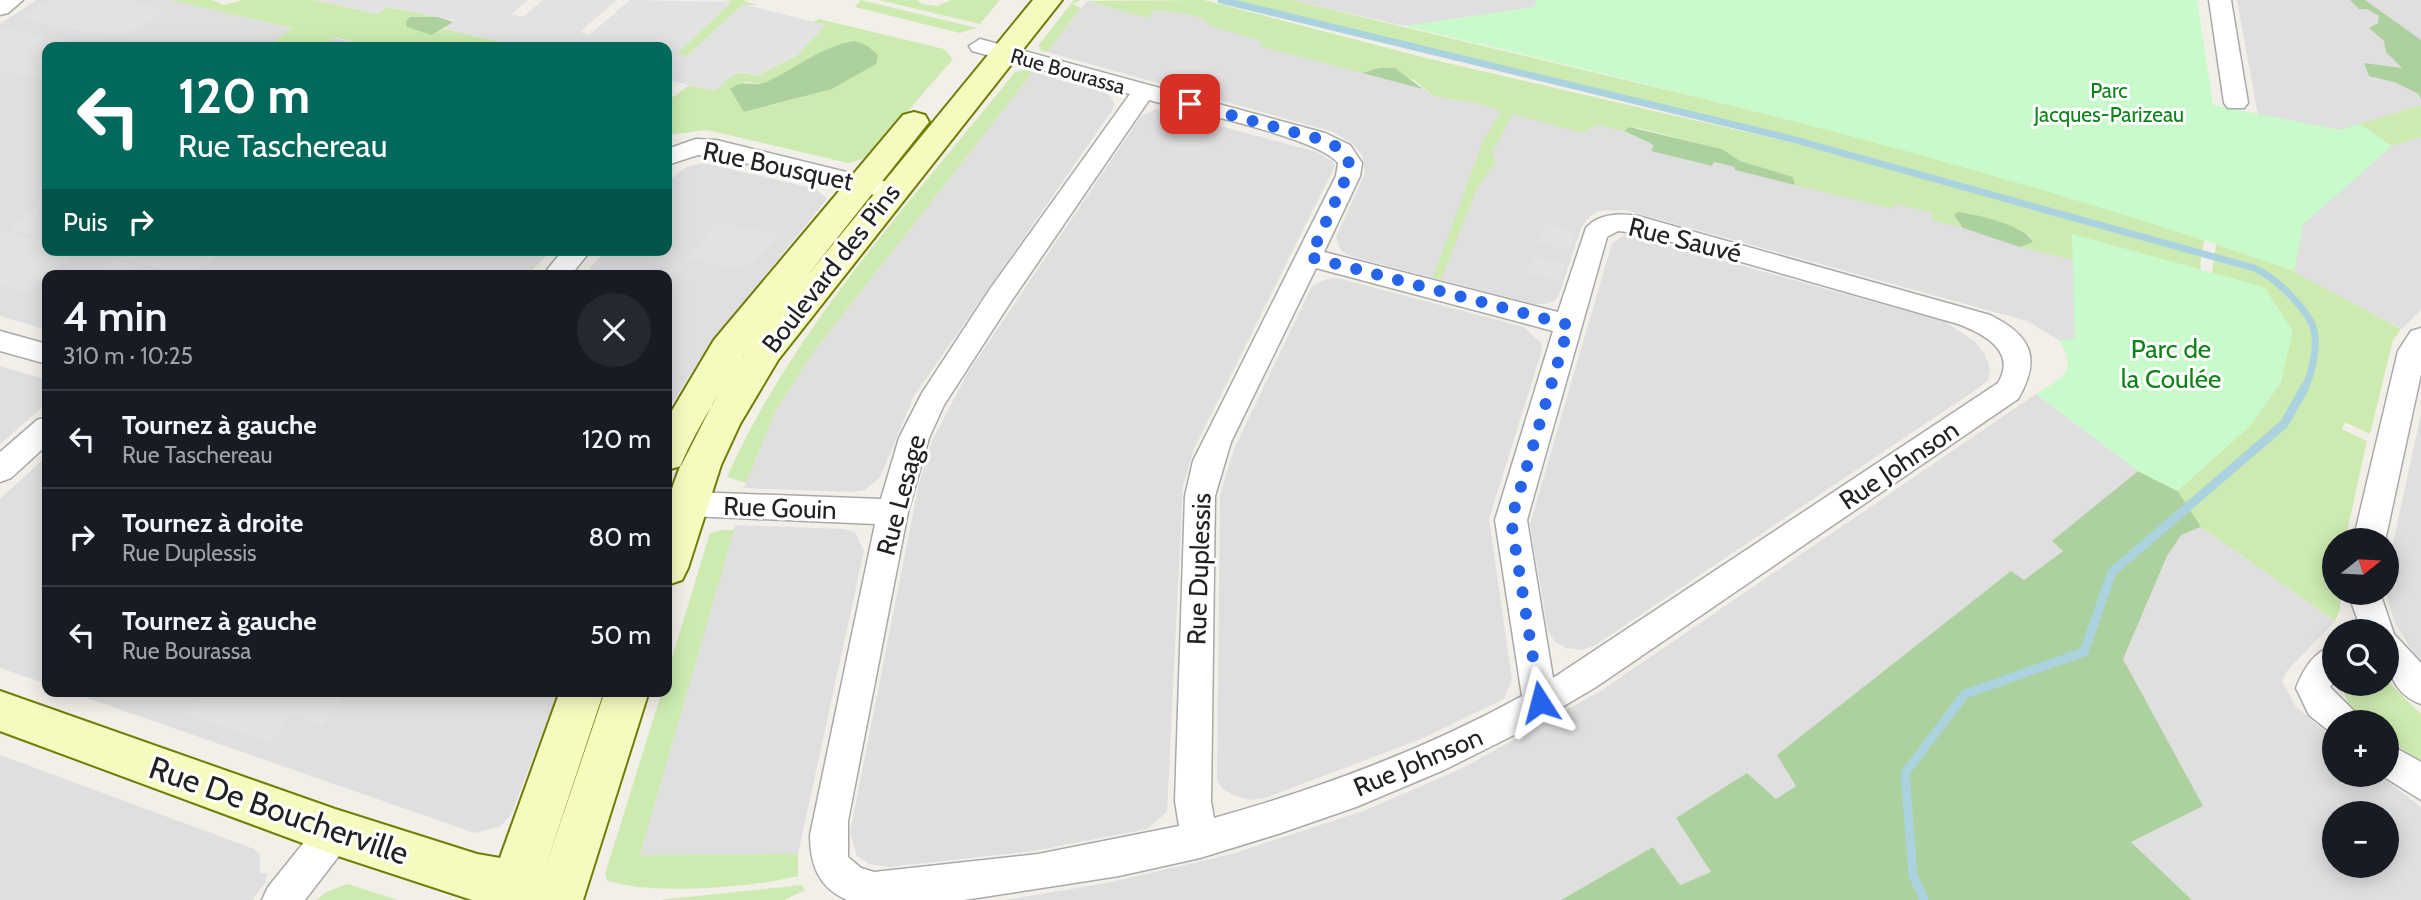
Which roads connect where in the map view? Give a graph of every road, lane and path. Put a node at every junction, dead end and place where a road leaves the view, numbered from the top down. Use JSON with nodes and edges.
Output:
{"nodes":[{"id":1,"x":12,"y":0,"type":"edge"},
{"id":2,"x":1017,"y":0,"type":"edge"},
{"id":3,"x":1048,"y":0,"type":"edge"},
{"id":4,"x":2220,"y":0,"type":"edge"},
{"id":5,"x":0,"y":8,"type":"edge"},
{"id":6,"x":992,"y":49,"type":"junction"},
{"id":7,"x":1143,"y":92,"type":"junction"},
{"id":8,"x":2236,"y":103,"type":"dead end"},
{"id":9,"x":672,"y":155,"type":"edge"},
{"id":10,"x":1350,"y":163,"type":"joint"},
{"id":11,"x":876,"y":188,"type":"junction"},
{"id":12,"x":573,"y":256,"type":"edge"},
{"id":13,"x":1310,"y":257,"type":"junction"},
{"id":14,"x":560,"y":270,"type":"edge"},
{"id":15,"x":1569,"y":325,"type":"junction"},
{"id":16,"x":1998,"y":331,"type":"joint"},
{"id":17,"x":2421,"y":338,"type":"edge"},
{"id":18,"x":0,"y":341,"type":"edge"},
{"id":19,"x":42,"y":353,"type":"edge"},
{"id":20,"x":42,"y":432,"type":"edge"},
{"id":21,"x":672,"y":444,"type":"edge"},
{"id":22,"x":0,"y":470,"type":"edge"},
{"id":23,"x":677,"y":504,"type":"edge"},
{"id":24,"x":893,"y":512,"type":"junction"},
{"id":25,"x":2372,"y":528,"type":"edge"},
{"id":26,"x":672,"y":536,"type":"edge"},
{"id":27,"x":2399,"y":662,"type":"edge"},
{"id":28,"x":2322,"y":672,"type":"edge"},
{"id":29,"x":2421,"y":690,"type":"edge"},
{"id":30,"x":580,"y":697,"type":"edge"},
{"id":31,"x":625,"y":697,"type":"edge"},
{"id":32,"x":1540,"y":702,"type":"junction"},
{"id":33,"x":0,"y":710,"type":"edge"},
{"id":34,"x":2328,"y":710,"type":"edge"},
{"id":35,"x":2399,"y":767,"type":"edge"},
{"id":36,"x":2421,"y":783,"type":"edge"},
{"id":37,"x":335,"y":832,"type":"junction"},
{"id":38,"x":1200,"y":840,"type":"junction"},
{"id":39,"x":837,"y":876,"type":"joint"},
{"id":40,"x":512,"y":893,"type":"edge"},
{"id":41,"x":560,"y":896,"type":"edge"},
{"id":42,"x":281,"y":900,"type":"edge"}],
"edges":[{"from":1,"to":5,"type":"street"},
{"from":2,"to":6,"type":"street","name":"Boulevard des Pins"},
{"from":3,"to":6,"type":"street","name":"Boulevard des Pins"},
{"from":4,"to":8,"type":"street"},
{"from":6,"to":7,"type":"street","name":"Rue Bourassa"},
{"from":6,"to":11,"type":"street","name":"Boulevard des Pins"},
{"from":7,"to":10,"type":"street","name":"Rue Bourassa"},
{"from":7,"to":24,"type":"street","name":"Rue Lesage"},
{"from":9,"to":11,"type":"street","name":"Rue Bousquet"},
{"from":10,"to":13,"type":"street","name":"Rue Duplessis"},
{"from":11,"to":21,"type":"street","name":"Boulevard des Pins"},
{"from":11,"to":23,"type":"street","name":"Boulevard des Pins"},
{"from":12,"to":14,"type":"street"},
{"from":13,"to":15,"type":"street"},
{"from":13,"to":38,"type":"street","name":"Rue Duplessis"},
{"from":15,"to":16,"type":"street","name":"Rue Sauvé"},
{"from":15,"to":32,"type":"street","name":"Rue Sauvé"},
{"from":16,"to":32,"type":"street","name":"Rue Johnson"},
{"from":17,"to":25,"type":"street"},
{"from":18,"to":19,"type":"street"},
{"from":20,"to":22,"type":"street"},
{"from":23,"to":24,"type":"street","name":"Rue Gouin"},
{"from":23,"to":26,"type":"street","name":"Boulevard des Pins"},
{"from":24,"to":39,"type":"street","name":"Rue Lesage"},
{"from":27,"to":29,"type":"street"},
{"from":28,"to":34,"type":"street"},
{"from":30,"to":40,"type":"street"},
{"from":31,"to":41,"type":"street"},
{"from":32,"to":38,"type":"street","name":"Rue Johnson"},
{"from":33,"to":37,"type":"street","name":"Rue De Boucherville"},
{"from":35,"to":36,"type":"street"},
{"from":37,"to":40,"type":"street","name":"Rue De Boucherville"},
{"from":37,"to":42,"type":"street"},
{"from":38,"to":39,"type":"street","name":"Rue Johnson"},
{"from":40,"to":41,"type":"street","name":"Rue De Boucherville"}]}
